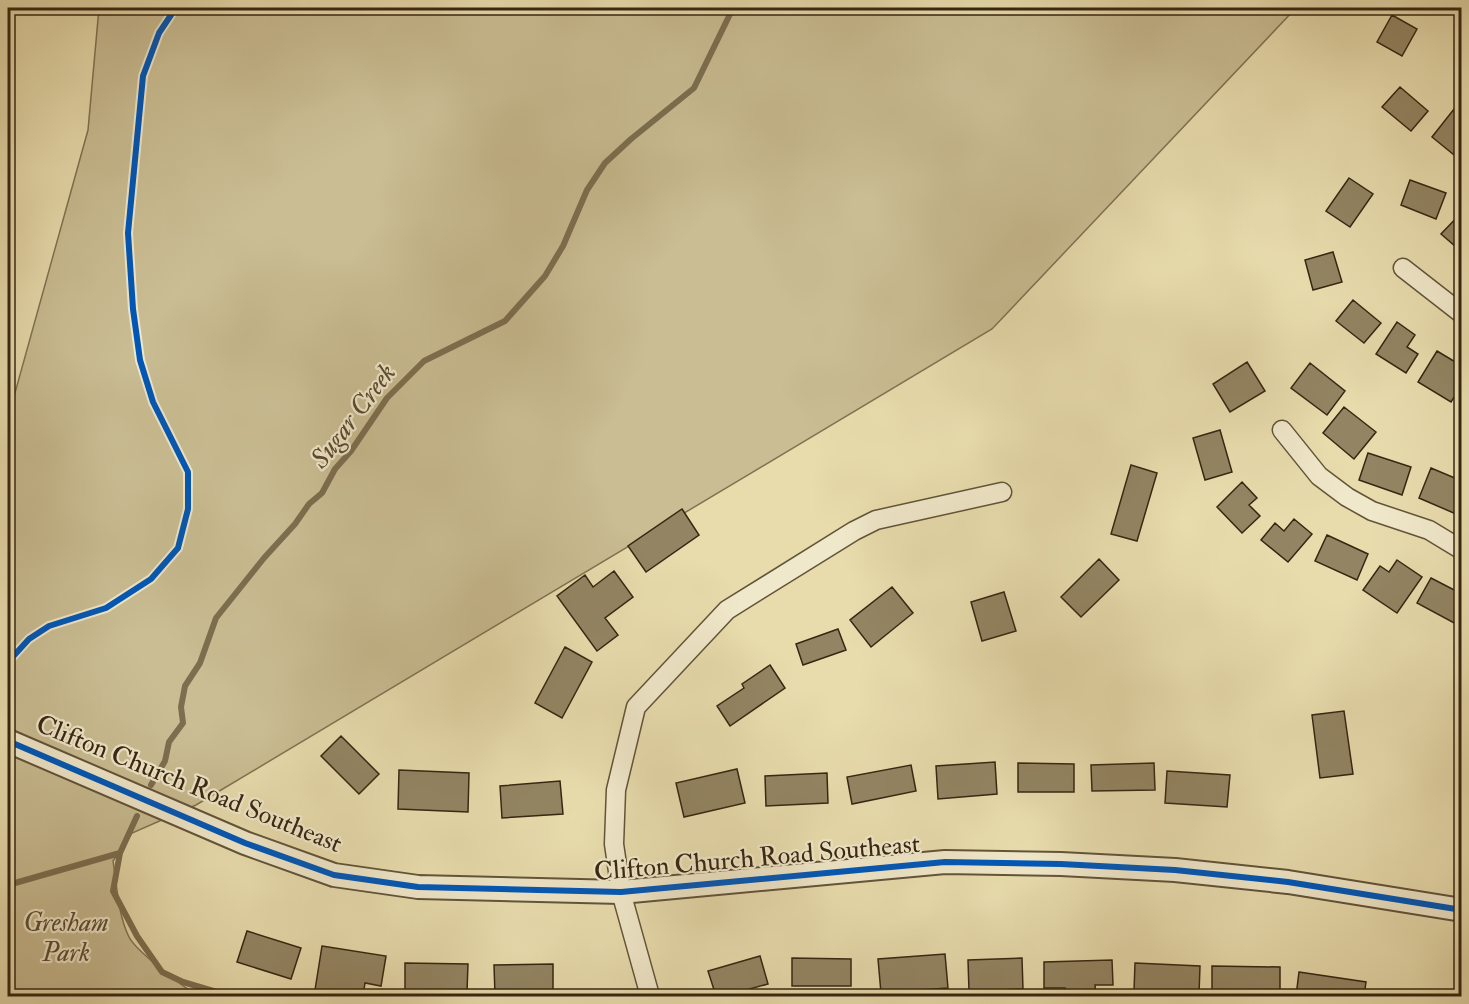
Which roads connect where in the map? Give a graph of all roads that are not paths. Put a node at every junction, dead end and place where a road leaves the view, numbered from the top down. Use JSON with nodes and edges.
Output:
{"nodes":[{"id":1,"x":1403,"y":268,"type":"dead end"},
{"id":2,"x":1461,"y":314,"type":"edge"},
{"id":3,"x":1282,"y":430,"type":"dead end"},
{"id":4,"x":1002,"y":492,"type":"dead end"},
{"id":5,"x":1461,"y":550,"type":"edge"},
{"id":6,"x":8,"y":741,"type":"edge"},
{"id":7,"x":621,"y":892,"type":"junction"},
{"id":8,"x":1461,"y":910,"type":"edge"},
{"id":9,"x":650,"y":996,"type":"edge"}],
"edges":[{"from":1,"to":2,"type":"street"},
{"from":3,"to":5,"type":"street"},
{"from":4,"to":7,"type":"street"},
{"from":6,"to":7,"type":"street","name":"Clifton Church Road Southeast"},
{"from":7,"to":8,"type":"street","name":"Clifton Church Road Southeast"},
{"from":7,"to":9,"type":"street"}]}
